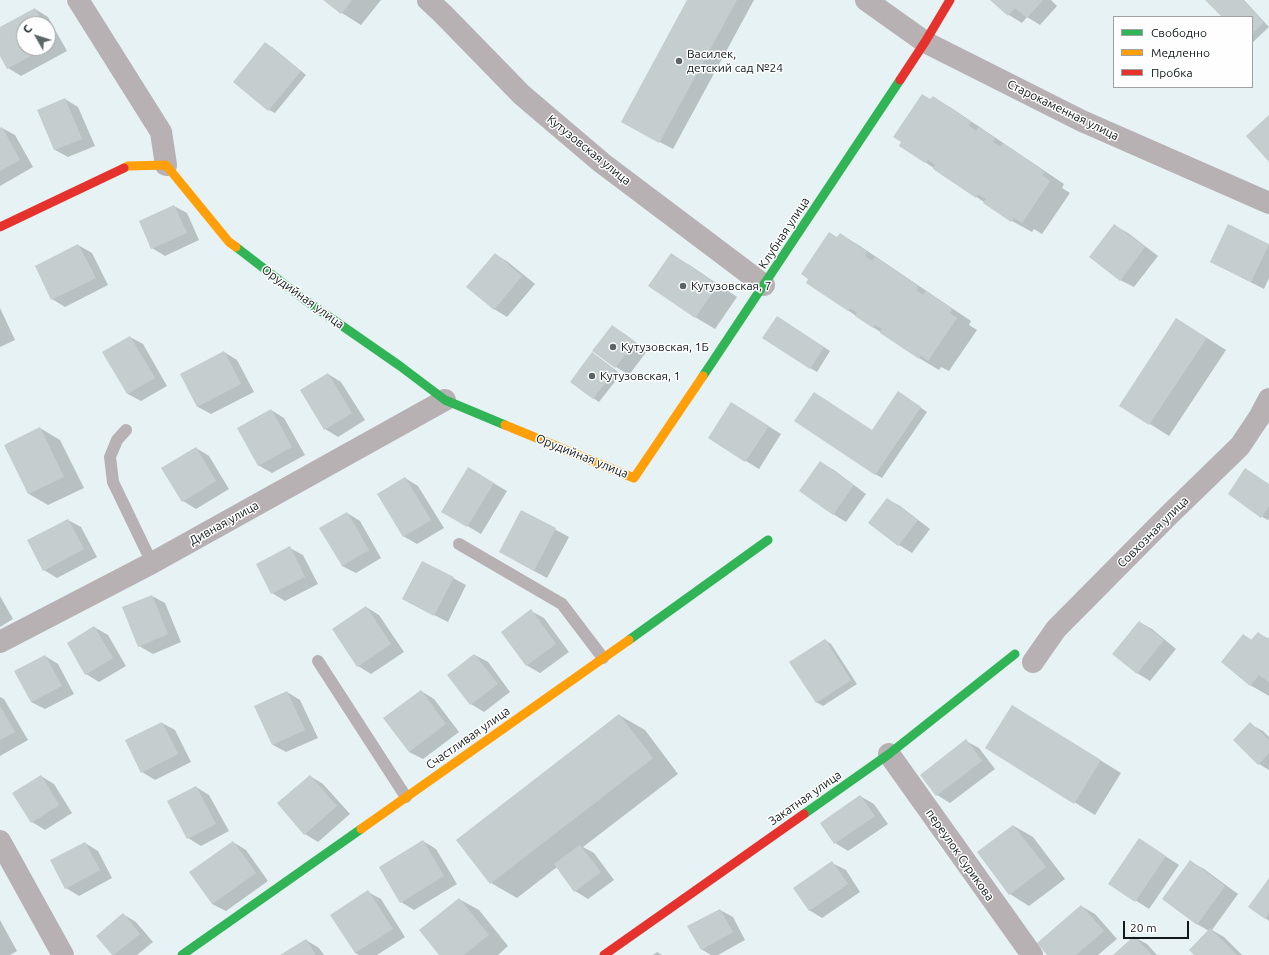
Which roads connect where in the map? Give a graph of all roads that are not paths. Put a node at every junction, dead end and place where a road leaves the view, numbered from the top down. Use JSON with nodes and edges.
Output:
{"nodes":[{"id":1,"x":78,"y":0,"type":"edge"},
{"id":2,"x":428,"y":0,"type":"edge"},
{"id":3,"x":866,"y":0,"type":"edge"},
{"id":4,"x":950,"y":0,"type":"edge"},
{"id":5,"x":925,"y":42,"type":"junction"},
{"id":6,"x":166,"y":165,"type":"junction"},
{"id":7,"x":1269,"y":203,"type":"edge"},
{"id":8,"x":0,"y":227,"type":"edge"},
{"id":9,"x":764,"y":285,"type":"junction"},
{"id":10,"x":1269,"y":399,"type":"edge"},
{"id":11,"x":445,"y":400,"type":"junction"},
{"id":12,"x":126,"y":430,"type":"dead end"},
{"id":13,"x":634,"y":478,"type":"joint"},
{"id":14,"x":768,"y":540,"type":"dead end"},
{"id":15,"x":459,"y":544,"type":"dead end"},
{"id":16,"x":152,"y":563,"type":"junction"},
{"id":17,"x":0,"y":642,"type":"edge"},
{"id":18,"x":604,"y":658,"type":"junction"},
{"id":19,"x":1024,"y":658,"type":"joint"},
{"id":20,"x":318,"y":661,"type":"dead end"},
{"id":21,"x":889,"y":754,"type":"junction"},
{"id":22,"x":406,"y":797,"type":"junction"},
{"id":23,"x":0,"y":841,"type":"edge"},
{"id":24,"x":63,"y":955,"type":"edge"},
{"id":25,"x":182,"y":955,"type":"edge"},
{"id":26,"x":604,"y":955,"type":"edge"},
{"id":27,"x":1032,"y":955,"type":"edge"}],
"edges":[{"from":1,"to":6,"type":"street"},
{"from":2,"to":9,"type":"street","name":"Кутузовская улица"},
{"from":3,"to":5,"type":"street","name":"Старокаменная улица"},
{"from":4,"to":5,"type":"street","name":"Клубная улица"},
{"from":5,"to":7,"type":"street","name":"Старокаменная улица"},
{"from":5,"to":9,"type":"street","name":"Клубная улица"},
{"from":6,"to":8,"type":"street"},
{"from":6,"to":11,"type":"street","name":"Орудийная улица"},
{"from":9,"to":13,"type":"street","name":"Клубная улица"},
{"from":10,"to":19,"type":"street","name":"Совхозная улица"},
{"from":11,"to":13,"type":"street","name":"Орудийная улица"},
{"from":11,"to":16,"type":"street","name":"Дивная улица"},
{"from":12,"to":16,"type":"lane"},
{"from":14,"to":18,"type":"street","name":"Счастливая улица"},
{"from":15,"to":18,"type":"lane"},
{"from":16,"to":17,"type":"street","name":"Дивная улица"},
{"from":18,"to":22,"type":"street","name":"Счастливая улица"},
{"from":19,"to":21,"type":"street","name":"Закатная улица"},
{"from":20,"to":22,"type":"lane"},
{"from":21,"to":26,"type":"street","name":"Закатная улица"},
{"from":21,"to":27,"type":"street","name":"переулок Сурикова"},
{"from":22,"to":25,"type":"street","name":"Счастливая улица"},
{"from":23,"to":24,"type":"street"}]}
